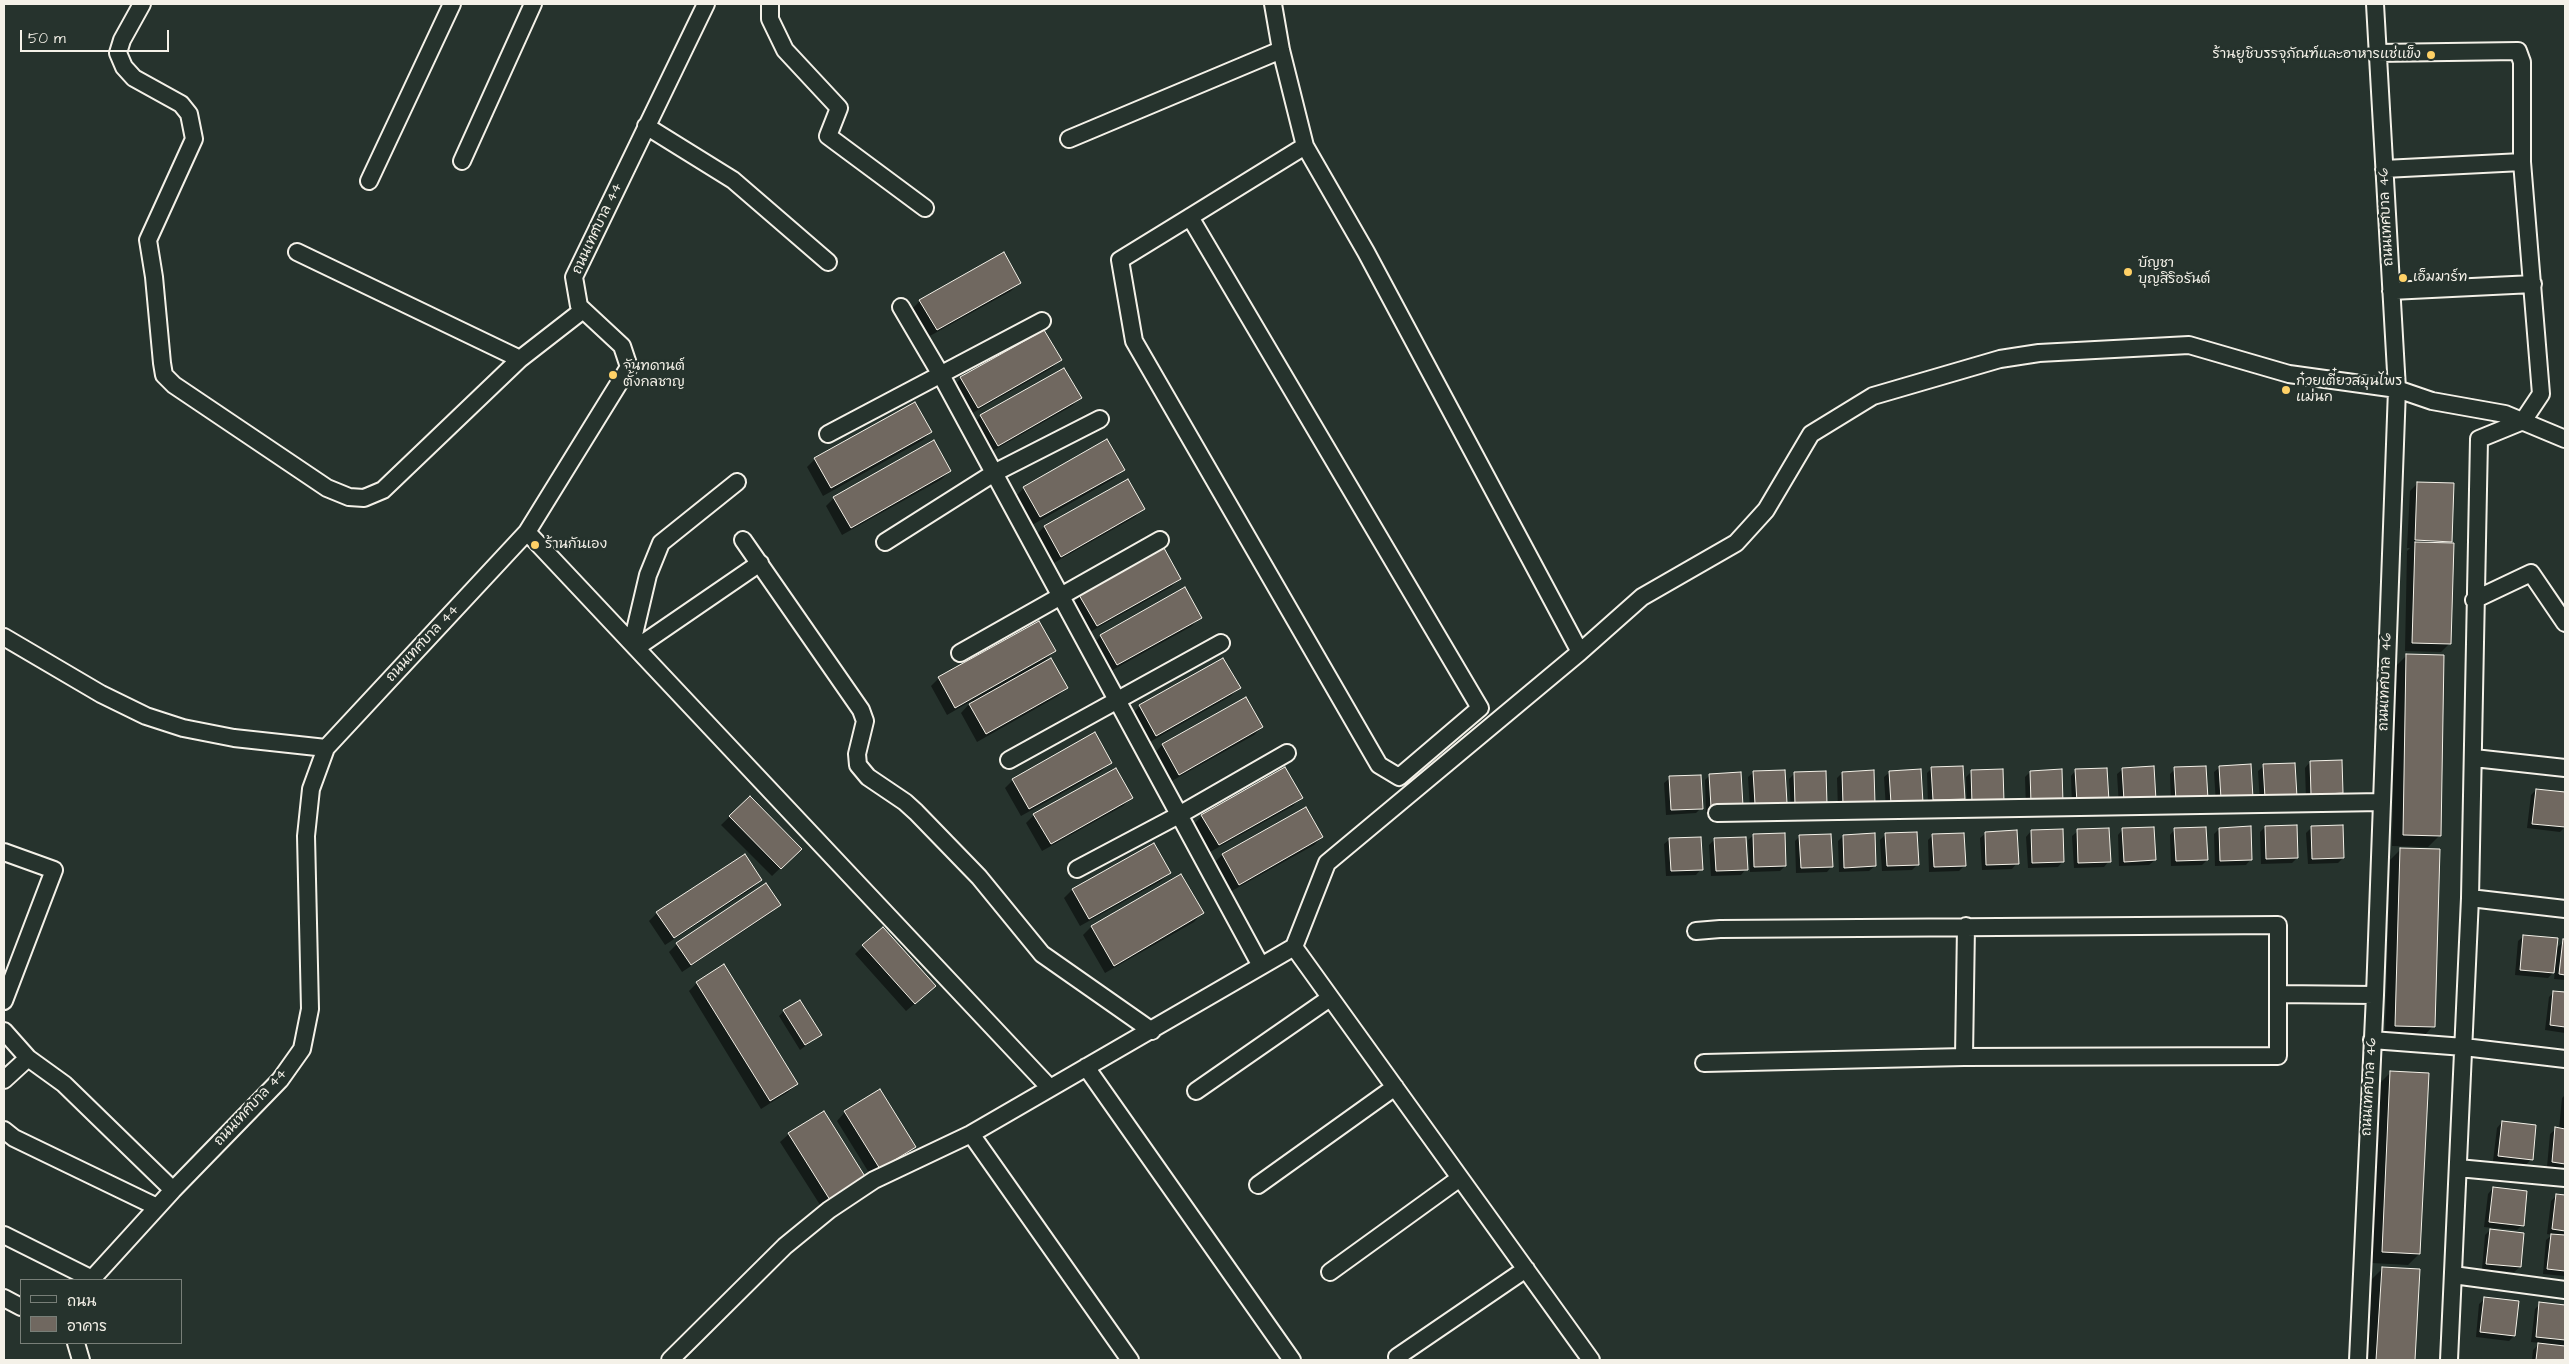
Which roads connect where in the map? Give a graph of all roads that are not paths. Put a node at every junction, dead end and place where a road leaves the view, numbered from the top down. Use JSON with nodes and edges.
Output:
{"nodes":[{"id":1,"x":142,"y":4,"type":"edge"},
{"id":2,"x":452,"y":4,"type":"edge"},
{"id":3,"x":533,"y":4,"type":"edge"},
{"id":4,"x":706,"y":4,"type":"edge"},
{"id":5,"x":770,"y":4,"type":"edge"},
{"id":6,"x":1273,"y":4,"type":"edge"},
{"id":7,"x":2375,"y":4,"type":"edge"},
{"id":8,"x":1281,"y":50,"type":"junction"},
{"id":9,"x":2377,"y":53,"type":"junction"},
{"id":10,"x":646,"y":126,"type":"junction"},
{"id":11,"x":1069,"y":139,"type":"dead end"},
{"id":12,"x":1305,"y":146,"type":"junction"},
{"id":13,"x":462,"y":161,"type":"dead end"},
{"id":14,"x":2522,"y":162,"type":"junction"},
{"id":15,"x":2384,"y":169,"type":"junction"},
{"id":16,"x":369,"y":181,"type":"dead end"},
{"id":17,"x":925,"y":208,"type":"dead end"},
{"id":18,"x":1190,"y":217,"type":"junction"},
{"id":19,"x":297,"y":252,"type":"dead end"},
{"id":20,"x":828,"y":262,"type":"dead end"},
{"id":21,"x":2533,"y":284,"type":"junction"},
{"id":22,"x":2391,"y":291,"type":"junction"},
{"id":23,"x":901,"y":307,"type":"dead end"},
{"id":24,"x":583,"y":310,"type":"junction"},
{"id":25,"x":1042,"y":321,"type":"dead end"},
{"id":26,"x":520,"y":359,"type":"junction"},
{"id":27,"x":941,"y":374,"type":"junction"},
{"id":28,"x":2397,"y":389,"type":"junction"},
{"id":29,"x":1100,"y":419,"type":"dead end"},
{"id":30,"x":2523,"y":421,"type":"junction"},
{"id":31,"x":828,"y":434,"type":"dead end"},
{"id":32,"x":2565,"y":438,"type":"edge"},
{"id":33,"x":994,"y":473,"type":"junction"},
{"id":34,"x":737,"y":482,"type":"dead end"},
{"id":35,"x":527,"y":532,"type":"junction"},
{"id":36,"x":743,"y":540,"type":"dead end"},
{"id":37,"x":1160,"y":540,"type":"dead end"},
{"id":38,"x":885,"y":542,"type":"dead end"},
{"id":39,"x":760,"y":563,"type":"junction"},
{"id":40,"x":1061,"y":596,"type":"junction"},
{"id":41,"x":2474,"y":600,"type":"junction"},
{"id":42,"x":2565,"y":624,"type":"edge"},
{"id":43,"x":4,"y":638,"type":"edge"},
{"id":44,"x":1221,"y":643,"type":"dead end"},
{"id":45,"x":634,"y":646,"type":"junction"},
{"id":46,"x":1580,"y":652,"type":"junction"},
{"id":47,"x":960,"y":653,"type":"dead end"},
{"id":48,"x":1116,"y":699,"type":"junction"},
{"id":49,"x":326,"y":748,"type":"junction"},
{"id":50,"x":1287,"y":753,"type":"dead end"},
{"id":51,"x":2474,"y":758,"type":"junction"},
{"id":52,"x":1009,"y":760,"type":"dead end"},
{"id":53,"x":2565,"y":768,"type":"edge"},
{"id":54,"x":2382,"y":802,"type":"junction"},
{"id":55,"x":1717,"y":813,"type":"dead end"},
{"id":56,"x":1179,"y":815,"type":"junction"},
{"id":57,"x":4,"y":852,"type":"edge"},
{"id":58,"x":1077,"y":869,"type":"dead end"},
{"id":59,"x":2470,"y":898,"type":"junction"},
{"id":60,"x":2565,"y":909,"type":"edge"},
{"id":61,"x":1966,"y":926,"type":"junction"},
{"id":62,"x":1696,"y":931,"type":"dead end"},
{"id":63,"x":1294,"y":947,"type":"junction"},
{"id":64,"x":1261,"y":966,"type":"junction"},
{"id":65,"x":2278,"y":994,"type":"junction"},
{"id":66,"x":2375,"y":995,"type":"junction"},
{"id":67,"x":1330,"y":998,"type":"junction"},
{"id":68,"x":4,"y":1001,"type":"edge"},
{"id":69,"x":4,"y":1031,"type":"edge"},
{"id":70,"x":1152,"y":1031,"type":"junction"},
{"id":71,"x":2372,"y":1040,"type":"junction"},
{"id":72,"x":2464,"y":1047,"type":"junction"},
{"id":73,"x":1964,"y":1057,"type":"junction"},
{"id":74,"x":28,"y":1058,"type":"junction"},
{"id":75,"x":2565,"y":1059,"type":"edge"},
{"id":76,"x":1704,"y":1063,"type":"dead end"},
{"id":77,"x":1086,"y":1067,"type":"junction"},
{"id":78,"x":4,"y":1080,"type":"edge"},
{"id":79,"x":1395,"y":1087,"type":"junction"},
{"id":80,"x":1050,"y":1088,"type":"junction"},
{"id":81,"x":1196,"y":1092,"type":"dead end"},
{"id":82,"x":4,"y":1130,"type":"edge"},
{"id":83,"x":972,"y":1134,"type":"junction"},
{"id":84,"x":2458,"y":1168,"type":"junction"},
{"id":85,"x":1460,"y":1178,"type":"junction"},
{"id":86,"x":2565,"y":1178,"type":"edge"},
{"id":87,"x":1258,"y":1186,"type":"dead end"},
{"id":88,"x":173,"y":1190,"type":"junction"},
{"id":89,"x":157,"y":1207,"type":"junction"},
{"id":90,"x":4,"y":1235,"type":"edge"},
{"id":91,"x":1526,"y":1269,"type":"junction"},
{"id":92,"x":1330,"y":1272,"type":"dead end"},
{"id":93,"x":2453,"y":1275,"type":"junction"},
{"id":94,"x":89,"y":1279,"type":"edge"},
{"id":95,"x":92,"y":1279,"type":"edge"},
{"id":96,"x":2565,"y":1290,"type":"edge"},
{"id":97,"x":4,"y":1298,"type":"edge"},
{"id":98,"x":20,"y":1306,"type":"edge"},
{"id":99,"x":76,"y":1344,"type":"edge"},
{"id":100,"x":1397,"y":1357,"type":"dead end"},
{"id":101,"x":81,"y":1360,"type":"edge"},
{"id":102,"x":670,"y":1360,"type":"edge"},
{"id":103,"x":1130,"y":1360,"type":"edge"},
{"id":104,"x":1292,"y":1360,"type":"edge"},
{"id":105,"x":1591,"y":1360,"type":"edge"},
{"id":106,"x":2358,"y":1360,"type":"edge"},
{"id":107,"x":2449,"y":1360,"type":"edge"}],
"edges":[{"from":1,"to":26,"type":"street"},
{"from":2,"to":16,"type":"street"},
{"from":3,"to":13,"type":"street"},
{"from":4,"to":10,"type":"street","name":"ถนนเทศบาล 44"},
{"from":5,"to":17,"type":"street"},
{"from":6,"to":8,"type":"street"},
{"from":7,"to":9,"type":"street","name":"ถนนเทศบาล 46"},
{"from":8,"to":11,"type":"street"},
{"from":8,"to":12,"type":"street"},
{"from":9,"to":14,"type":"street"},
{"from":9,"to":15,"type":"street","name":"ถนนเทศบาล 46"},
{"from":10,"to":20,"type":"street"},
{"from":10,"to":24,"type":"street","name":"ถนนเทศบาล 44"},
{"from":12,"to":18,"type":"street"},
{"from":12,"to":46,"type":"street"},
{"from":14,"to":15,"type":"street"},
{"from":14,"to":21,"type":"street"},
{"from":15,"to":22,"type":"street","name":"ถนนเทศบาล 46"},
{"from":18,"to":18,"type":"street"},
{"from":19,"to":26,"type":"street"},
{"from":21,"to":22,"type":"street"},
{"from":21,"to":30,"type":"street"},
{"from":22,"to":28,"type":"street","name":"ถนนเทศบาล 46"},
{"from":23,"to":27,"type":"street"},
{"from":24,"to":26,"type":"street"},
{"from":24,"to":35,"type":"street","name":"ถนนเทศบาล 44"},
{"from":25,"to":27,"type":"street"},
{"from":27,"to":31,"type":"street"},
{"from":27,"to":33,"type":"street"},
{"from":28,"to":30,"type":"street"},
{"from":28,"to":46,"type":"street"},
{"from":28,"to":54,"type":"street","name":"ถนนเทศบาล 46"},
{"from":29,"to":33,"type":"street"},
{"from":30,"to":32,"type":"street"},
{"from":30,"to":41,"type":"street"},
{"from":33,"to":38,"type":"street"},
{"from":33,"to":40,"type":"street"},
{"from":34,"to":45,"type":"street"},
{"from":35,"to":45,"type":"street"},
{"from":35,"to":49,"type":"street","name":"ถนนเทศบาล 44"},
{"from":36,"to":39,"type":"street"},
{"from":37,"to":40,"type":"street"},
{"from":39,"to":45,"type":"street"},
{"from":39,"to":70,"type":"street"},
{"from":40,"to":47,"type":"street"},
{"from":40,"to":48,"type":"street"},
{"from":41,"to":42,"type":"street"},
{"from":41,"to":51,"type":"street"},
{"from":43,"to":49,"type":"street"},
{"from":44,"to":48,"type":"street"},
{"from":45,"to":80,"type":"street"},
{"from":46,"to":63,"type":"street"},
{"from":48,"to":52,"type":"street"},
{"from":48,"to":56,"type":"street"},
{"from":49,"to":88,"type":"street","name":"ถนนเทศบาล 44"},
{"from":50,"to":56,"type":"street"},
{"from":51,"to":53,"type":"street"},
{"from":51,"to":59,"type":"street"},
{"from":54,"to":55,"type":"street"},
{"from":54,"to":66,"type":"street","name":"ถนนเทศบาล 46"},
{"from":56,"to":58,"type":"street"},
{"from":56,"to":64,"type":"street"},
{"from":57,"to":68,"type":"street"},
{"from":59,"to":60,"type":"street"},
{"from":59,"to":72,"type":"street"},
{"from":61,"to":62,"type":"street"},
{"from":61,"to":65,"type":"street"},
{"from":61,"to":73,"type":"street"},
{"from":63,"to":64,"type":"street"},
{"from":63,"to":67,"type":"street"},
{"from":64,"to":70,"type":"street"},
{"from":65,"to":66,"type":"street"},
{"from":65,"to":73,"type":"street"},
{"from":66,"to":71,"type":"street","name":"ถนนเทศบาล 46"},
{"from":67,"to":79,"type":"street"},
{"from":67,"to":81,"type":"street"},
{"from":69,"to":74,"type":"street"},
{"from":70,"to":77,"type":"street"},
{"from":71,"to":72,"type":"street"},
{"from":71,"to":106,"type":"street","name":"ถนนเทศบาล 46"},
{"from":72,"to":75,"type":"street"},
{"from":72,"to":84,"type":"street"},
{"from":73,"to":76,"type":"street"},
{"from":74,"to":78,"type":"street"},
{"from":74,"to":88,"type":"street"},
{"from":77,"to":80,"type":"street"},
{"from":77,"to":104,"type":"street"},
{"from":79,"to":85,"type":"street"},
{"from":79,"to":87,"type":"street"},
{"from":80,"to":83,"type":"street"},
{"from":82,"to":89,"type":"street"},
{"from":83,"to":102,"type":"street"},
{"from":83,"to":103,"type":"street"},
{"from":84,"to":86,"type":"street"},
{"from":84,"to":93,"type":"street"},
{"from":85,"to":91,"type":"street"},
{"from":85,"to":92,"type":"street"},
{"from":88,"to":89,"type":"street","name":"ถนนเทศบาล 44"},
{"from":89,"to":95,"type":"street","name":"ถนนเทศบาล 44"},
{"from":90,"to":94,"type":"street"},
{"from":91,"to":100,"type":"street"},
{"from":91,"to":105,"type":"street"},
{"from":93,"to":96,"type":"street"},
{"from":93,"to":107,"type":"street"},
{"from":97,"to":98,"type":"street"},
{"from":99,"to":101,"type":"street"}]}
